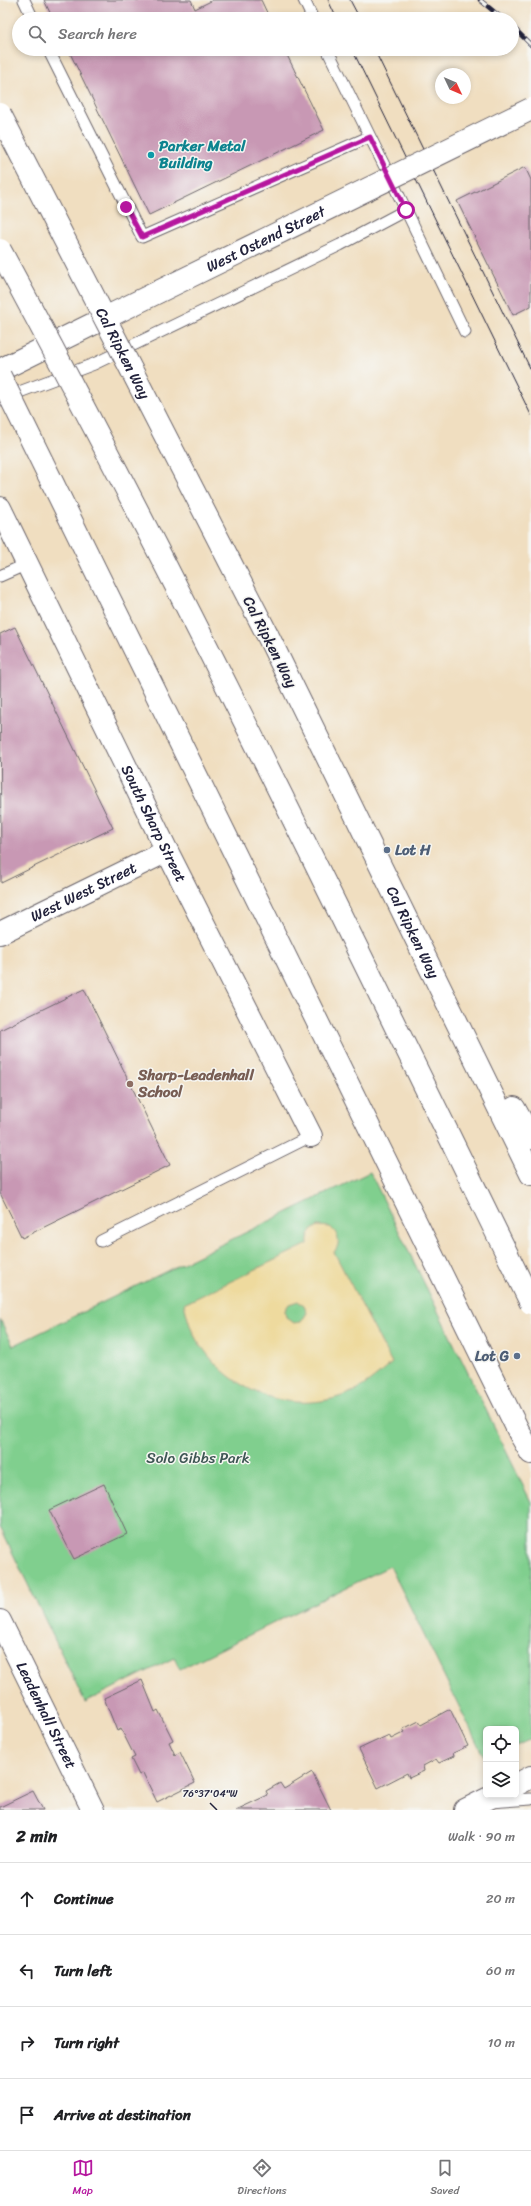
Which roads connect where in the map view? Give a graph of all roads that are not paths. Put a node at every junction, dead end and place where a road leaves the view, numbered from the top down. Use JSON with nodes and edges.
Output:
{"nodes":[{"id":1,"x":24,"y":0,"type":"edge"},
{"id":2,"x":304,"y":0,"type":"edge"},
{"id":3,"x":30,"y":12,"type":"edge"},
{"id":4,"x":310,"y":12,"type":"edge"},
{"id":5,"x":52,"y":56,"type":"edge"},
{"id":6,"x":330,"y":56,"type":"edge"},
{"id":7,"x":531,"y":109,"type":"edge"},
{"id":8,"x":0,"y":114,"type":"edge"},
{"id":9,"x":370,"y":137,"type":"junction"},
{"id":10,"x":406,"y":210,"type":"junction"},
{"id":11,"x":0,"y":250,"type":"edge"},
{"id":12,"x":465,"y":332,"type":"dead end"},
{"id":13,"x":0,"y":370,"type":"edge"},
{"id":14,"x":0,"y":376,"type":"edge"},
{"id":15,"x":0,"y":397,"type":"edge"},
{"id":16,"x":0,"y":508,"type":"edge"},
{"id":17,"x":27,"y":564,"type":"junction"},
{"id":18,"x":0,"y":576,"type":"edge"},
{"id":19,"x":167,"y":851,"type":"junction"},
{"id":20,"x":405,"y":915,"type":"junction"},
{"id":21,"x":0,"y":933,"type":"edge"},
{"id":22,"x":311,"y":1136,"type":"joint"},
{"id":23,"x":531,"y":1138,"type":"edge"},
{"id":24,"x":531,"y":1174,"type":"edge"},
{"id":25,"x":100,"y":1241,"type":"dead end"},
{"id":26,"x":531,"y":1303,"type":"edge"},
{"id":27,"x":531,"y":1453,"type":"edge"},
{"id":28,"x":0,"y":1621,"type":"edge"},
{"id":29,"x":531,"y":1777,"type":"edge"},
{"id":30,"x":519,"y":1783,"type":"edge"},
{"id":31,"x":531,"y":1799,"type":"edge"},
{"id":32,"x":479,"y":1803,"type":"edge"},
{"id":33,"x":93,"y":1810,"type":"edge"}],
"edges":[{"from":1,"to":3,"type":"lane"},
{"from":2,"to":4,"type":"lane"},
{"from":5,"to":9,"type":"lane"},
{"from":6,"to":9,"type":"lane"},
{"from":7,"to":13,"type":"main road","name":"West Ostend Street","bridge":true},
{"from":8,"to":20,"type":"main road","name":"Cal Ripken Way","bridge":true},
{"from":9,"to":10,"type":"lane"},
{"from":10,"to":12,"type":"lane"},
{"from":10,"to":15,"type":"lane"},
{"from":11,"to":26,"type":"main road","bridge":true},
{"from":14,"to":27,"type":"main road","bridge":true},
{"from":16,"to":17,"type":"main road","name":"South Sharp Street"},
{"from":17,"to":18,"type":"lane"},
{"from":17,"to":19,"type":"main road","name":"South Sharp Street"},
{"from":19,"to":21,"type":"main road","name":"West West Street"},
{"from":19,"to":22,"type":"main road","name":"South Sharp Street"},
{"from":20,"to":23,"type":"main road"},
{"from":20,"to":24,"type":"main road","name":"Cal Ripken Way"},
{"from":22,"to":25,"type":"lane"},
{"from":28,"to":33,"type":"main road","name":"Leadenhall Street"},
{"from":29,"to":30,"type":"main road"},
{"from":31,"to":32,"type":"lane"}]}
